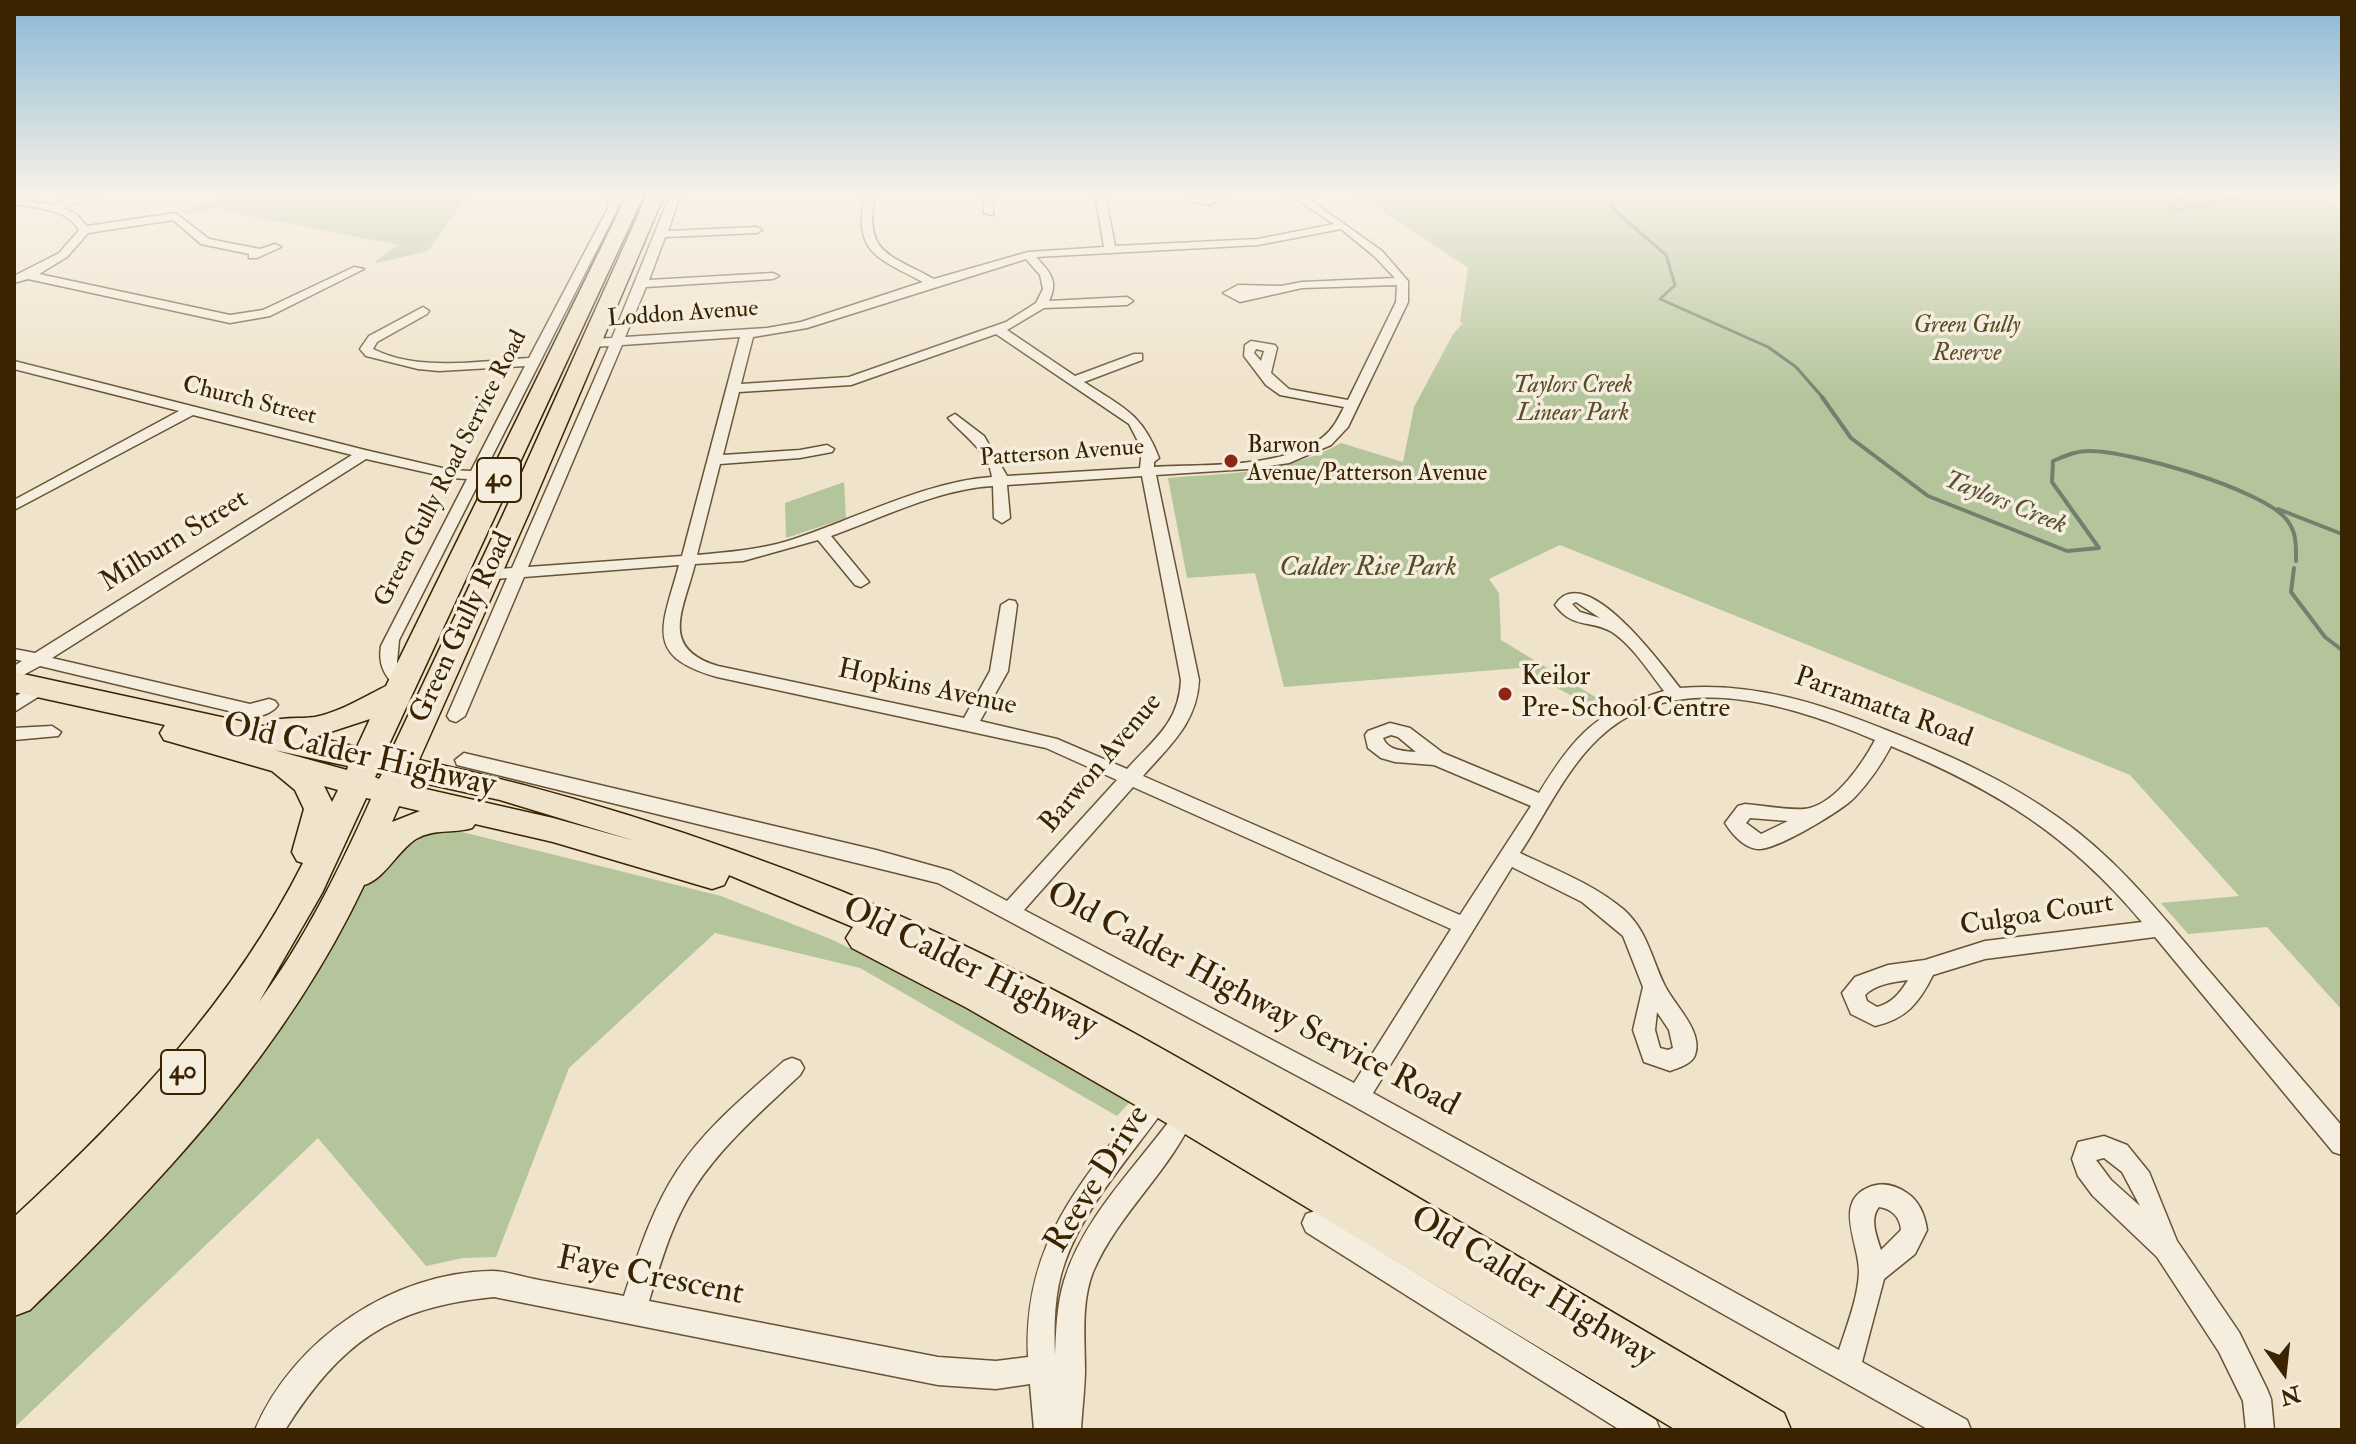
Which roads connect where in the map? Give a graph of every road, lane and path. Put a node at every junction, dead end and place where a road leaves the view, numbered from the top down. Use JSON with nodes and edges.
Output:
{"nodes":[{"id":1,"x":52,"y":260,"type":"edge"},
{"id":2,"x":590,"y":260,"type":"edge"},
{"id":3,"x":600,"y":260,"type":"edge"},
{"id":4,"x":627,"y":260,"type":"edge"},
{"id":5,"x":651,"y":260,"type":"edge"},
{"id":6,"x":894,"y":260,"type":"edge"},
{"id":7,"x":1010,"y":260,"type":"edge"},
{"id":8,"x":1033,"y":260,"type":"edge"},
{"id":9,"x":1385,"y":260,"type":"edge"},
{"id":10,"x":358,"y":269,"type":"dead end"},
{"id":11,"x":27,"y":275,"type":"junction"},
{"id":12,"x":773,"y":276,"type":"dead end"},
{"id":13,"x":14,"y":280,"type":"edge"},
{"id":14,"x":1402,"y":281,"type":"junction"},
{"id":15,"x":933,"y":283,"type":"junction"},
{"id":16,"x":641,"y":284,"type":"junction"},
{"id":17,"x":1279,"y":289,"type":"dead end"},
{"id":18,"x":1127,"y":301,"type":"dead end"},
{"id":19,"x":1041,"y":305,"type":"junction"},
{"id":20,"x":423,"y":311,"type":"dead end"},
{"id":21,"x":998,"y":330,"type":"junction"},
{"id":22,"x":747,"y":335,"type":"junction"},
{"id":23,"x":616,"y":342,"type":"junction"},
{"id":24,"x":590,"y":343,"type":"junction"},
{"id":25,"x":553,"y":345,"type":"junction"},
{"id":26,"x":1138,"y":357,"type":"dead end"},
{"id":27,"x":533,"y":362,"type":"junction"},
{"id":28,"x":14,"y":365,"type":"edge"},
{"id":29,"x":31,"y":369,"type":"junction"},
{"id":30,"x":1265,"y":372,"type":"dead end"},
{"id":31,"x":14,"y":378,"type":"edge"},
{"id":32,"x":1074,"y":381,"type":"junction"},
{"id":33,"x":734,"y":388,"type":"junction"},
{"id":34,"x":1353,"y":405,"type":"junction"},
{"id":35,"x":191,"y":410,"type":"junction"},
{"id":36,"x":955,"y":418,"type":"dead end"},
{"id":37,"x":827,"y":449,"type":"dead end"},
{"id":38,"x":364,"y":454,"type":"junction"},
{"id":39,"x":714,"y":460,"type":"junction"},
{"id":40,"x":1152,"y":471,"type":"junction"},
{"id":41,"x":475,"y":475,"type":"junction"},
{"id":42,"x":1001,"y":480,"type":"junction"},
{"id":43,"x":14,"y":506,"type":"edge"},
{"id":44,"x":1002,"y":518,"type":"dead end"},
{"id":45,"x":822,"y":535,"type":"junction"},
{"id":46,"x":688,"y":562,"type":"junction"},
{"id":47,"x":516,"y":573,"type":"junction"},
{"id":48,"x":485,"y":575,"type":"junction"},
{"id":49,"x":861,"y":582,"type":"dead end"},
{"id":50,"x":1009,"y":605,"type":"dead end"},
{"id":51,"x":1617,"y":628,"type":"dead end"},
{"id":52,"x":14,"y":654,"type":"edge"},
{"id":53,"x":23,"y":684,"type":"edge"},
{"id":54,"x":399,"y":688,"type":"junction"},
{"id":55,"x":1677,"y":696,"type":"junction"},
{"id":56,"x":91,"y":701,"type":"junction"},
{"id":57,"x":269,"y":705,"type":"dead end"},
{"id":58,"x":456,"y":716,"type":"dead end"},
{"id":59,"x":203,"y":721,"type":"junction"},
{"id":60,"x":969,"y":725,"type":"junction"},
{"id":61,"x":52,"y":732,"type":"dead end"},
{"id":62,"x":14,"y":734,"type":"edge"},
{"id":63,"x":1886,"y":737,"type":"junction"},
{"id":64,"x":1436,"y":758,"type":"dead end"},
{"id":65,"x":464,"y":760,"type":"dead end"},
{"id":66,"x":279,"y":763,"type":"junction"},
{"id":67,"x":378,"y":776,"type":"junction"},
{"id":68,"x":1131,"y":778,"type":"junction"},
{"id":69,"x":1543,"y":803,"type":"junction"},
{"id":70,"x":1808,"y":815,"type":"dead end"},
{"id":71,"x":1508,"y":856,"type":"junction"},
{"id":72,"x":686,"y":866,"type":"junction"},
{"id":73,"x":1011,"y":911,"type":"junction"},
{"id":74,"x":1462,"y":925,"type":"junction"},
{"id":75,"x":2159,"y":928,"type":"junction"},
{"id":76,"x":303,"y":931,"type":"junction"},
{"id":77,"x":1925,"y":969,"type":"dead end"},
{"id":78,"x":1654,"y":987,"type":"dead end"},
{"id":79,"x":792,"y":1068,"type":"dead end"},
{"id":80,"x":1358,"y":1097,"type":"junction"},
{"id":81,"x":1178,"y":1098,"type":"junction"},
{"id":82,"x":2342,"y":1144,"type":"edge"},
{"id":83,"x":1315,"y":1223,"type":"dead end"},
{"id":84,"x":14,"y":1246,"type":"edge"},
{"id":85,"x":2166,"y":1248,"type":"dead end"},
{"id":86,"x":1872,"y":1272,"type":"dead end"},
{"id":87,"x":14,"y":1294,"type":"edge"},
{"id":88,"x":632,"y":1312,"type":"junction"},
{"id":89,"x":1847,"y":1368,"type":"junction"},
{"id":90,"x":1042,"y":1369,"type":"junction"},
{"id":91,"x":1071,"y":1369,"type":"junction"},
{"id":92,"x":269,"y":1430,"type":"edge"},
{"id":93,"x":1048,"y":1430,"type":"edge"},
{"id":94,"x":1067,"y":1430,"type":"edge"},
{"id":95,"x":1646,"y":1430,"type":"edge"},
{"id":96,"x":1720,"y":1430,"type":"edge"},
{"id":97,"x":1767,"y":1430,"type":"edge"},
{"id":98,"x":1957,"y":1430,"type":"edge"},
{"id":99,"x":2260,"y":1430,"type":"edge"}],
"edges":[{"from":1,"to":11,"type":"street"},
{"from":2,"to":25,"type":"street","name":"Green Gully Road Service Road"},
{"from":3,"to":25,"type":"main road","name":"Green Gully Road","number":"40"},
{"from":4,"to":24,"type":"main road","name":"Green Gully Road","number":"40"},
{"from":5,"to":16,"type":"street"},
{"from":6,"to":15,"type":"street"},
{"from":7,"to":15,"type":"street","name":"Loddon Avenue"},
{"from":8,"to":19,"type":"street"},
{"from":9,"to":14,"type":"street"},
{"from":10,"to":11,"type":"street"},
{"from":11,"to":13,"type":"street"},
{"from":12,"to":16,"type":"street"},
{"from":14,"to":17,"type":"street"},
{"from":14,"to":34,"type":"street","name":"Patterson Avenue"},
{"from":15,"to":22,"type":"street","name":"Loddon Avenue"},
{"from":16,"to":23,"type":"street"},
{"from":18,"to":19,"type":"street"},
{"from":19,"to":21,"type":"street"},
{"from":20,"to":27,"type":"street"},
{"from":21,"to":32,"type":"street","name":"Barwon Avenue"},
{"from":21,"to":33,"type":"street"},
{"from":22,"to":23,"type":"street","name":"Loddon Avenue"},
{"from":22,"to":33,"type":"street","name":"Hopkins Avenue"},
{"from":23,"to":24,"type":"street","name":"Loddon Avenue"},
{"from":23,"to":47,"type":"street"},
{"from":24,"to":25,"type":"main road"},
{"from":24,"to":48,"type":"main road","name":"Green Gully Road","number":"40"},
{"from":25,"to":27,"type":"street","name":"Green Gully Road Service Road"},
{"from":25,"to":54,"type":"main road","name":"Green Gully Road","number":"40"},
{"from":26,"to":32,"type":"street"},
{"from":27,"to":41,"type":"street","name":"Green Gully Road Service Road"},
{"from":28,"to":29,"type":"street","name":"Church Street"},
{"from":29,"to":31,"type":"street"},
{"from":29,"to":35,"type":"street","name":"Church Street"},
{"from":30,"to":34,"type":"street"},
{"from":32,"to":40,"type":"street","name":"Barwon Avenue"},
{"from":33,"to":39,"type":"street","name":"Hopkins Avenue"},
{"from":34,"to":40,"type":"street","name":"Patterson Avenue"},
{"from":35,"to":38,"type":"street","name":"Church Street"},
{"from":35,"to":43,"type":"street"},
{"from":36,"to":42,"type":"street"},
{"from":37,"to":39,"type":"street"},
{"from":38,"to":41,"type":"street","name":"Church Street"},
{"from":38,"to":53,"type":"street","name":"Milburn Street"},
{"from":39,"to":46,"type":"street","name":"Hopkins Avenue"},
{"from":40,"to":42,"type":"street","name":"Patterson Avenue"},
{"from":40,"to":68,"type":"street","name":"Barwon Avenue"},
{"from":41,"to":54,"type":"street","name":"Green Gully Road Service Road"},
{"from":42,"to":44,"type":"street"},
{"from":42,"to":45,"type":"street","name":"Patterson Avenue"},
{"from":45,"to":46,"type":"street","name":"Patterson Avenue"},
{"from":45,"to":49,"type":"street"},
{"from":46,"to":47,"type":"street","name":"Patterson Avenue"},
{"from":46,"to":60,"type":"street","name":"Hopkins Avenue"},
{"from":47,"to":48,"type":"street","name":"Patterson Avenue"},
{"from":47,"to":58,"type":"street"},
{"from":48,"to":67,"type":"main road","name":"Green Gully Road","number":"40"},
{"from":50,"to":60,"type":"street"},
{"from":51,"to":55,"type":"street"},
{"from":52,"to":53,"type":"street"},
{"from":53,"to":56,"type":"main road","name":"Old Calder Highway"},
{"from":53,"to":57,"type":"street"},
{"from":54,"to":59,"type":"main road"},
{"from":54,"to":67,"type":"main road","name":"Green Gully Road","number":"40"},
{"from":55,"to":63,"type":"street","name":"Parramatta Road"},
{"from":55,"to":69,"type":"street","name":"Parramatta Road"},
{"from":56,"to":59,"type":"main road","name":"Old Calder Highway"},
{"from":56,"to":66,"type":"main road","name":"Old Calder Highway"},
{"from":59,"to":67,"type":"main road","name":"Old Calder Highway"},
{"from":60,"to":68,"type":"street","name":"Hopkins Avenue"},
{"from":61,"to":62,"type":"street"},
{"from":63,"to":70,"type":"street"},
{"from":63,"to":75,"type":"street","name":"Parramatta Road"},
{"from":64,"to":69,"type":"street"},
{"from":65,"to":73,"type":"street","name":"Old Calder Highway Service Road"},
{"from":66,"to":67,"type":"main road","name":"Old Calder Highway"},
{"from":66,"to":76,"type":"main road"},
{"from":67,"to":72,"type":"main road","name":"Old Calder Highway"},
{"from":67,"to":76,"type":"main road","name":"Green Gully Road","number":"40"},
{"from":67,"to":81,"type":"main road","name":"Old Calder Highway"},
{"from":68,"to":73,"type":"street","name":"Barwon Avenue"},
{"from":68,"to":74,"type":"street","name":"Hopkins Avenue"},
{"from":69,"to":71,"type":"street","name":"Parramatta Road"},
{"from":71,"to":74,"type":"street","name":"Parramatta Road"},
{"from":71,"to":78,"type":"street"},
{"from":72,"to":76,"type":"main road"},
{"from":72,"to":81,"type":"main road","name":"Old Calder Highway"},
{"from":73,"to":80,"type":"street","name":"Old Calder Highway Service Road"},
{"from":74,"to":80,"type":"street","name":"Parramatta Road"},
{"from":75,"to":77,"type":"street","name":"Culgoa Court"},
{"from":75,"to":82,"type":"street","name":"Parramatta Road"},
{"from":76,"to":84,"type":"main road","name":"Green Gully Road","number":"40"},
{"from":76,"to":87,"type":"main road","name":"Green Gully Road","number":"40"},
{"from":79,"to":88,"type":"street"},
{"from":80,"to":89,"type":"street","name":"Old Calder Highway Service Road"},
{"from":81,"to":90,"type":"street","name":"Reeve Drive"},
{"from":81,"to":91,"type":"street","name":"Reeve Drive"},
{"from":81,"to":96,"type":"main road","name":"Old Calder Highway"},
{"from":81,"to":97,"type":"main road","name":"Old Calder Highway"},
{"from":83,"to":95,"type":"street"},
{"from":85,"to":99,"type":"street"},
{"from":86,"to":89,"type":"street"},
{"from":88,"to":90,"type":"street","name":"Faye Crescent"},
{"from":88,"to":92,"type":"street","name":"Faye Crescent"},
{"from":89,"to":98,"type":"street","name":"Old Calder Highway Service Road"},
{"from":90,"to":91,"type":"street","name":"Faye Crescent"},
{"from":90,"to":93,"type":"street","name":"Reeve Drive"},
{"from":91,"to":94,"type":"street","name":"Reeve Drive"}]}
